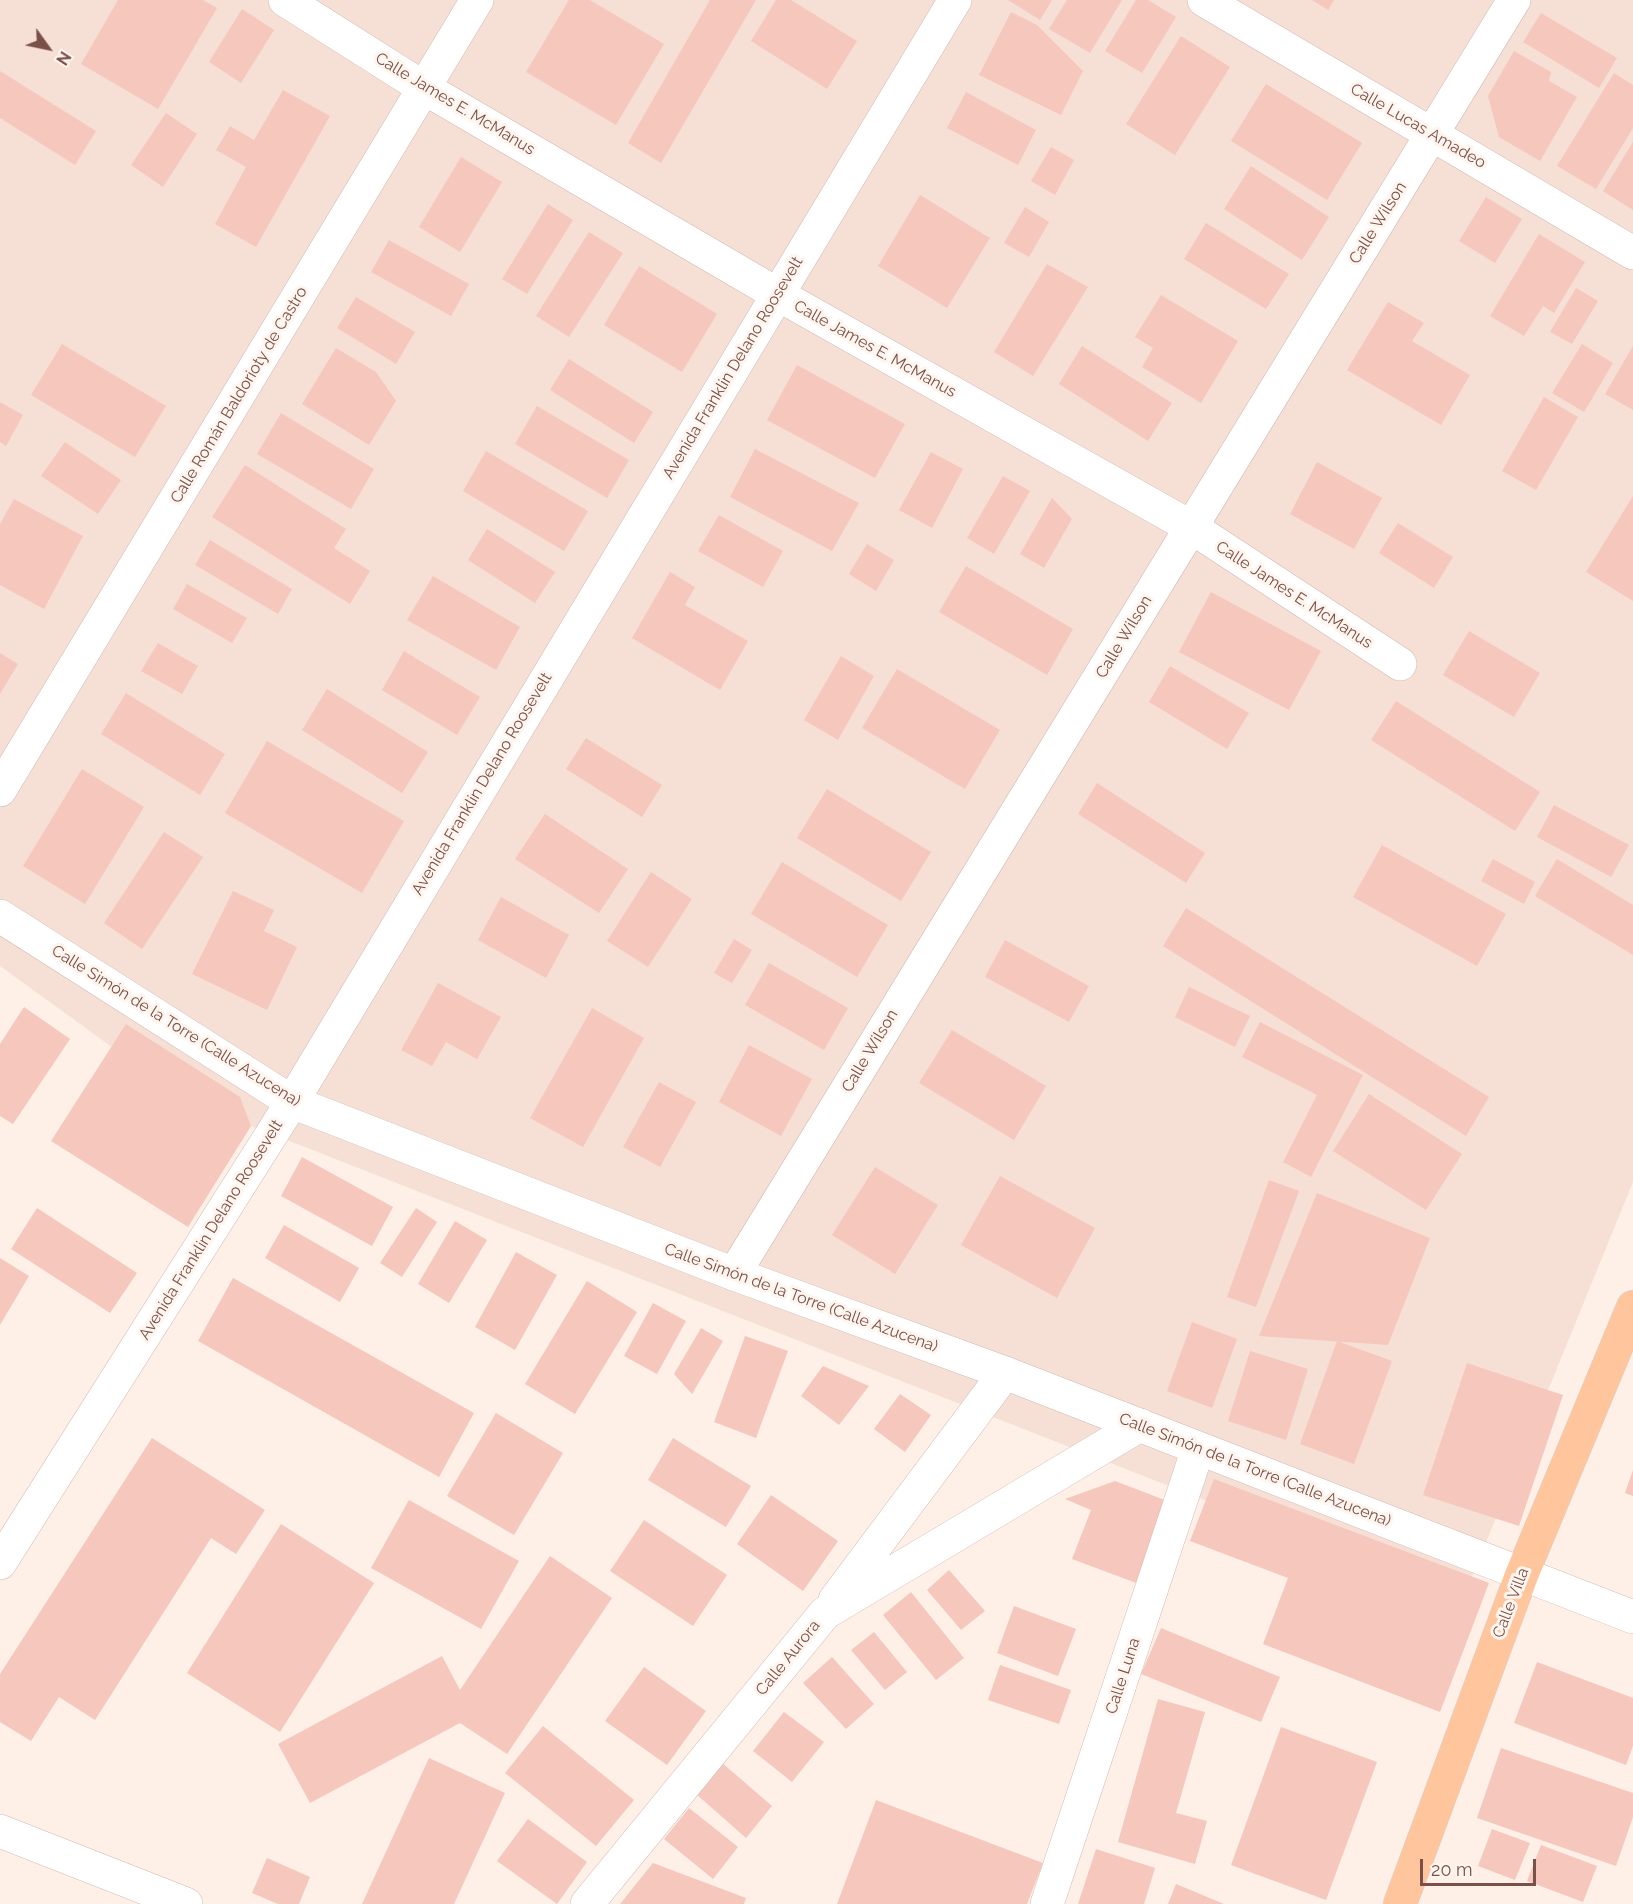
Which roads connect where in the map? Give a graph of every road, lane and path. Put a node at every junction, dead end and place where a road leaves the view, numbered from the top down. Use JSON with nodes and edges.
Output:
{"nodes":[{"id":1,"x":285,"y":0,"type":"edge"},
{"id":2,"x":477,"y":0,"type":"edge"},
{"id":3,"x":956,"y":0,"type":"edge"},
{"id":4,"x":1203,"y":0,"type":"edge"},
{"id":5,"x":1514,"y":0,"type":"edge"},
{"id":6,"x":424,"y":88,"type":"junction"},
{"id":7,"x":1433,"y":134,"type":"junction"},
{"id":8,"x":1633,"y":253,"type":"edge"},
{"id":9,"x":777,"y":294,"type":"junction"},
{"id":10,"x":1191,"y":527,"type":"junction"},
{"id":11,"x":1400,"y":664,"type":"dead end"},
{"id":12,"x":0,"y":790,"type":"edge"},
{"id":13,"x":0,"y":916,"type":"edge"},
{"id":14,"x":292,"y":1102,"type":"junction"},
{"id":15,"x":734,"y":1274,"type":"junction"},
{"id":16,"x":1633,"y":1307,"type":"edge"},
{"id":17,"x":1005,"y":1373,"type":"junction"},
{"id":18,"x":1140,"y":1425,"type":"junction"},
{"id":19,"x":1198,"y":1449,"type":"junction"},
{"id":20,"x":0,"y":1563,"type":"edge"},
{"id":21,"x":1522,"y":1574,"type":"junction"},
{"id":22,"x":825,"y":1613,"type":"junction"},
{"id":23,"x":1633,"y":1617,"type":"edge"},
{"id":24,"x":0,"y":1831,"type":"edge"},
{"id":25,"x":186,"y":1904,"type":"edge"},
{"id":26,"x":587,"y":1904,"type":"edge"},
{"id":27,"x":1047,"y":1904,"type":"edge"},
{"id":28,"x":1400,"y":1904,"type":"edge"}],
"edges":[{"from":1,"to":6,"type":"street","name":"Calle James E. McManus"},
{"from":2,"to":6,"type":"street","name":"Calle Román Baldorioty de Castro"},
{"from":3,"to":9,"type":"street","name":"Avenida Franklin Delano Roosevelt"},
{"from":4,"to":7,"type":"street","name":"Calle Lucas Amadeo"},
{"from":5,"to":7,"type":"street","name":"Calle Wilson"},
{"from":6,"to":9,"type":"street","name":"Calle James E. McManus"},
{"from":6,"to":12,"type":"street","name":"Calle Román Baldorioty de Castro"},
{"from":7,"to":8,"type":"street","name":"Calle Lucas Amadeo"},
{"from":7,"to":10,"type":"street","name":"Calle Wilson"},
{"from":9,"to":10,"type":"street","name":"Calle James E. McManus"},
{"from":9,"to":14,"type":"street","name":"Avenida Franklin Delano Roosevelt"},
{"from":10,"to":11,"type":"street","name":"Calle James E. McManus"},
{"from":10,"to":15,"type":"street","name":"Calle Wilson"},
{"from":13,"to":14,"type":"street","name":"Calle Simón de la Torre (Calle Azucena)"},
{"from":14,"to":15,"type":"street","name":"Calle Simón de la Torre (Calle Azucena)"},
{"from":14,"to":20,"type":"street","name":"Avenida Franklin Delano Roosevelt"},
{"from":15,"to":17,"type":"street","name":"Calle Simón de la Torre (Calle Azucena)"},
{"from":16,"to":21,"type":"main road","name":"Calle Villa"},
{"from":17,"to":18,"type":"street","name":"Calle Simón de la Torre (Calle Azucena)"},
{"from":17,"to":22,"type":"street"},
{"from":18,"to":19,"type":"street","name":"Calle Simón de la Torre (Calle Azucena)"},
{"from":18,"to":22,"type":"street","name":"Calle Aurora"},
{"from":19,"to":21,"type":"street","name":"Calle Simón de la Torre (Calle Azucena)"},
{"from":19,"to":27,"type":"street","name":"Calle Luna"},
{"from":21,"to":23,"type":"street","name":"Calle Simón de la Torre (Calle Azucena)"},
{"from":21,"to":28,"type":"main road","name":"Calle Villa"},
{"from":22,"to":26,"type":"street","name":"Calle Aurora"},
{"from":24,"to":25,"type":"street"}]}
